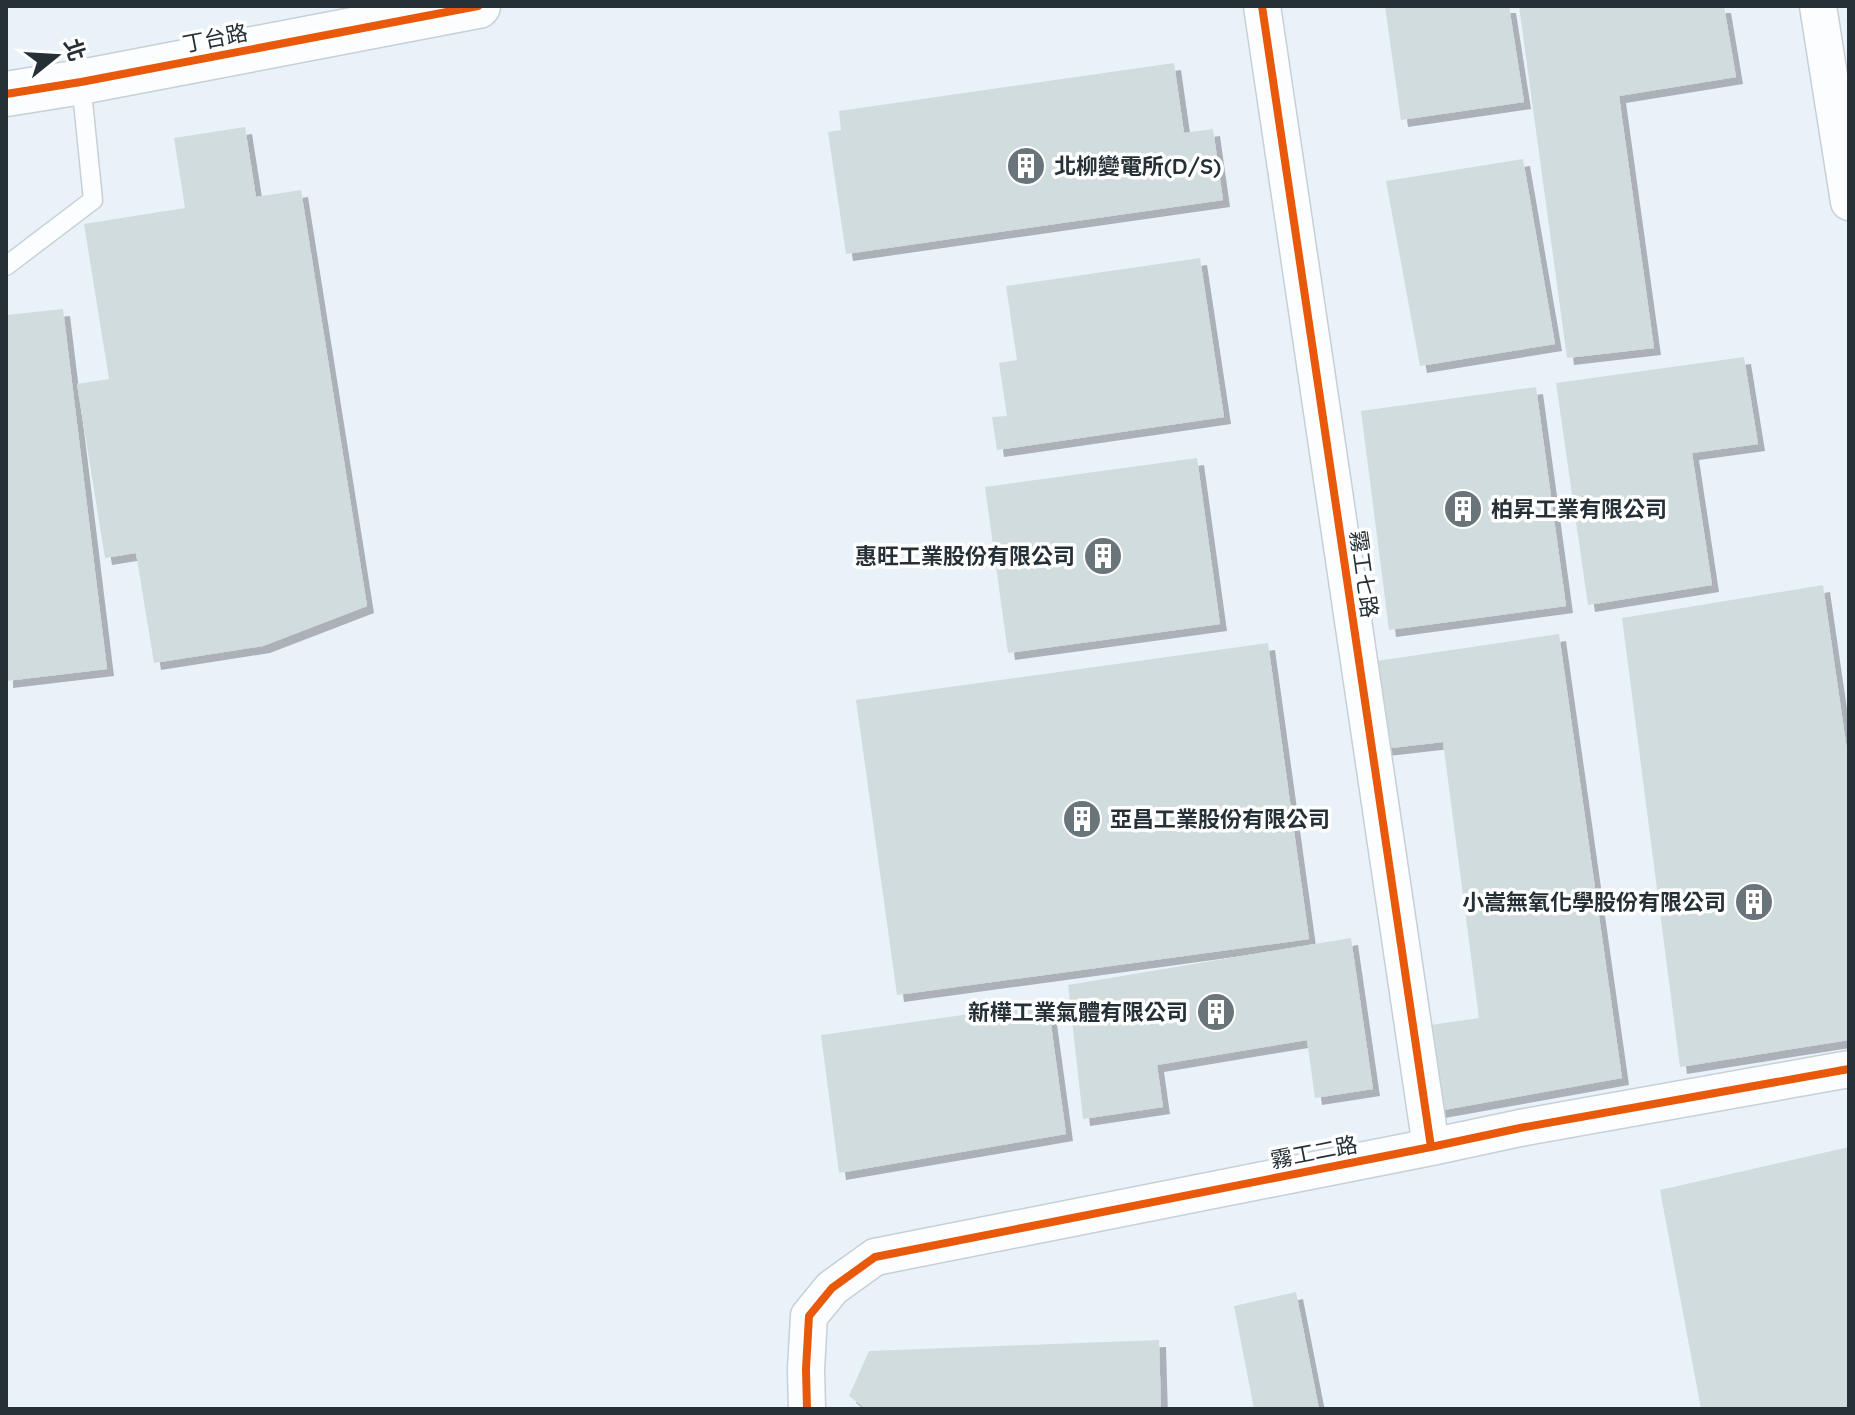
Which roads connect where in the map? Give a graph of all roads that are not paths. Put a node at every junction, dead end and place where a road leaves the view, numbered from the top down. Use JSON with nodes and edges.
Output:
{"nodes":[{"id":1,"x":478,"y":6,"type":"edge"},
{"id":2,"x":1262,"y":6,"type":"edge"},
{"id":3,"x":1818,"y":6,"type":"edge"},
{"id":4,"x":81,"y":82,"type":"junction"},
{"id":5,"x":6,"y":94,"type":"edge"},
{"id":6,"x":1849,"y":202,"type":"edge"},
{"id":7,"x":6,"y":266,"type":"edge"},
{"id":8,"x":1849,"y":1069,"type":"edge"},
{"id":9,"x":1431,"y":1147,"type":"junction"},
{"id":10,"x":807,"y":1409,"type":"edge"}],
"edges":[{"from":1,"to":4,"type":"street","name":"丁台路"},
{"from":2,"to":9,"type":"street","name":"霧工七路"},
{"from":3,"to":6,"type":"street"},
{"from":4,"to":5,"type":"street","name":"丁台路"},
{"from":4,"to":7,"type":"lane"},
{"from":8,"to":9,"type":"street","name":"霧工二路"},
{"from":9,"to":10,"type":"street","name":"霧工二路"}]}
